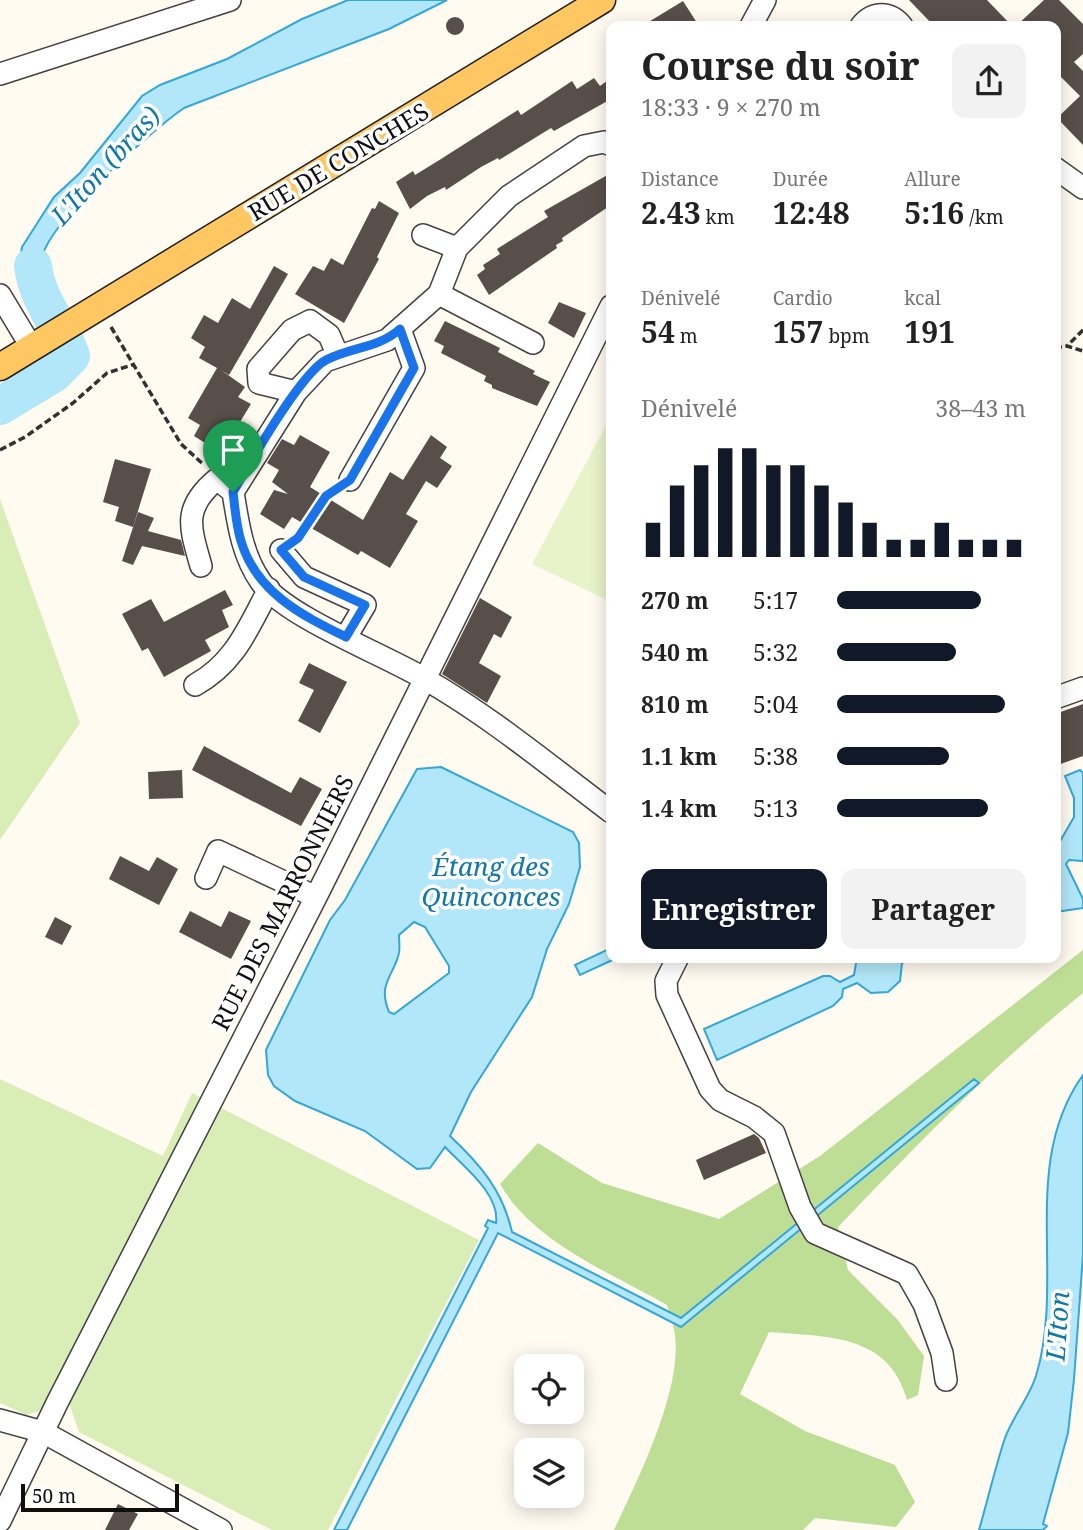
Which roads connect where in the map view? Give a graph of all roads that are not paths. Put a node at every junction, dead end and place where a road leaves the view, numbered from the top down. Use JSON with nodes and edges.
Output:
{"nodes":[{"id":1,"x":230,"y":0,"type":"edge"},
{"id":2,"x":602,"y":0,"type":"edge"},
{"id":3,"x":765,"y":0,"type":"edge"},
{"id":4,"x":754,"y":21,"type":"edge"},
{"id":5,"x":865,"y":21,"type":"edge"},
{"id":6,"x":898,"y":21,"type":"edge"},
{"id":7,"x":0,"y":74,"type":"edge"},
{"id":8,"x":606,"y":143,"type":"edge"},
{"id":9,"x":1061,"y":172,"type":"edge"},
{"id":10,"x":1083,"y":188,"type":"edge"},
{"id":11,"x":423,"y":234,"type":"dead end"},
{"id":12,"x":457,"y":248,"type":"junction"},
{"id":13,"x":439,"y":293,"type":"junction"},
{"id":14,"x":0,"y":295,"type":"edge"},
{"id":15,"x":606,"y":316,"type":"edge"},
{"id":16,"x":400,"y":329,"type":"junction"},
{"id":17,"x":533,"y":343,"type":"dead end"},
{"id":18,"x":39,"y":344,"type":"junction"},
{"id":19,"x":338,"y":356,"type":"junction"},
{"id":20,"x":0,"y":367,"type":"edge"},
{"id":21,"x":296,"y":392,"type":"junction"},
{"id":22,"x":350,"y":480,"type":"road end"},
{"id":23,"x":225,"y":485,"type":"junction"},
{"id":24,"x":281,"y":550,"type":"road end"},
{"id":25,"x":201,"y":566,"type":"dead end"},
{"id":26,"x":269,"y":589,"type":"junction"},
{"id":27,"x":346,"y":637,"type":"junction"},
{"id":28,"x":424,"y":678,"type":"junction"},
{"id":29,"x":195,"y":685,"type":"dead end"},
{"id":30,"x":1083,"y":688,"type":"edge"},
{"id":31,"x":1061,"y":696,"type":"edge"},
{"id":32,"x":606,"y":808,"type":"edge"},
{"id":33,"x":206,"y":878,"type":"dead end"},
{"id":34,"x":316,"y":897,"type":"junction"},
{"id":35,"x":675,"y":963,"type":"edge"},
{"id":36,"x":946,"y":1380,"type":"dead end"},
{"id":37,"x":0,"y":1420,"type":"edge"},
{"id":38,"x":43,"y":1432,"type":"junction"},
{"id":39,"x":0,"y":1521,"type":"edge"},
{"id":40,"x":221,"y":1530,"type":"edge"}],
"edges":[{"from":1,"to":7,"type":"street"},
{"from":2,"to":18,"type":"main road","name":"RUE DE CONCHES"},
{"from":3,"to":4,"type":"street"},
{"from":5,"to":6,"type":"street"},
{"from":8,"to":12,"type":"street"},
{"from":9,"to":10,"type":"street"},
{"from":11,"to":12,"type":"street"},
{"from":12,"to":13,"type":"street"},
{"from":13,"to":16,"type":"street"},
{"from":13,"to":17,"type":"street"},
{"from":14,"to":18,"type":"street"},
{"from":15,"to":28,"type":"street","name":"RUE DES MARRONNIERS"},
{"from":16,"to":19,"type":"street"},
{"from":16,"to":22,"type":"street"},
{"from":18,"to":20,"type":"main road"},
{"from":19,"to":21,"type":"street"},
{"from":19,"to":21,"type":"street"},
{"from":21,"to":23,"type":"street"},
{"from":23,"to":25,"type":"street"},
{"from":23,"to":26,"type":"street"},
{"from":24,"to":27,"type":"street"},
{"from":26,"to":27,"type":"street"},
{"from":26,"to":29,"type":"street"},
{"from":27,"to":28,"type":"street"},
{"from":28,"to":32,"type":"street"},
{"from":28,"to":34,"type":"street","name":"RUE DES MARRONNIERS"},
{"from":30,"to":31,"type":"street"},
{"from":33,"to":34,"type":"street"},
{"from":34,"to":38,"type":"street","name":"RUE DES MARRONNIERS"},
{"from":35,"to":36,"type":"street"},
{"from":37,"to":38,"type":"street"},
{"from":38,"to":39,"type":"street","name":"RUE DES MARRONNIERS"},
{"from":38,"to":40,"type":"street"}]}
